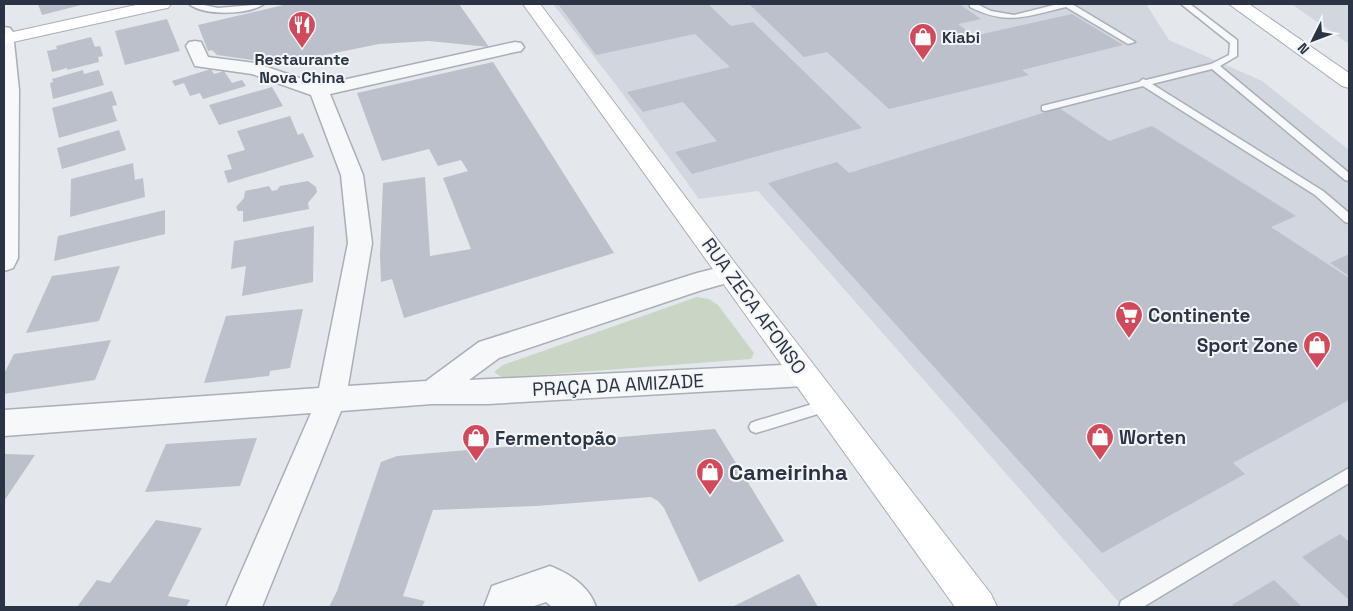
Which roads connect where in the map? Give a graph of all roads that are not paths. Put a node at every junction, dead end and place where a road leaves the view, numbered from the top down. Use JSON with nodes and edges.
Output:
{"nodes":[{"id":1,"x":162,"y":4,"type":"edge"},
{"id":2,"x":193,"y":4,"type":"edge"},
{"id":3,"x":260,"y":4,"type":"edge"},
{"id":4,"x":531,"y":4,"type":"edge"},
{"id":5,"x":974,"y":4,"type":"edge"},
{"id":6,"x":1067,"y":4,"type":"edge"},
{"id":7,"x":1184,"y":4,"type":"edge"},
{"id":8,"x":1238,"y":4,"type":"edge"},
{"id":9,"x":1249,"y":4,"type":"edge"},
{"id":10,"x":1284,"y":36,"type":"junction"},
{"id":11,"x":4,"y":37,"type":"edge"},
{"id":12,"x":1131,"y":42,"type":"dead end"},
{"id":13,"x":194,"y":46,"type":"dead end"},
{"id":14,"x":515,"y":47,"type":"dead end"},
{"id":15,"x":1214,"y":66,"type":"junction"},
{"id":16,"x":1143,"y":82,"type":"junction"},
{"id":17,"x":1349,"y":82,"type":"edge"},
{"id":18,"x":319,"y":91,"type":"junction"},
{"id":19,"x":1045,"y":108,"type":"dead end"},
{"id":20,"x":1349,"y":178,"type":"edge"},
{"id":21,"x":1349,"y":219,"type":"edge"},
{"id":22,"x":4,"y":262,"type":"edge"},
{"id":23,"x":729,"y":274,"type":"junction"},
{"id":24,"x":804,"y":375,"type":"junction"},
{"id":25,"x":432,"y":392,"type":"junction"},
{"id":26,"x":331,"y":400,"type":"junction"},
{"id":27,"x":829,"y":405,"type":"junction"},
{"id":28,"x":4,"y":424,"type":"edge"},
{"id":29,"x":756,"y":427,"type":"dead end"},
{"id":30,"x":1349,"y":475,"type":"edge"},
{"id":31,"x":244,"y":607,"type":"edge"},
{"id":32,"x":502,"y":607,"type":"edge"},
{"id":33,"x":578,"y":607,"type":"edge"},
{"id":34,"x":978,"y":607,"type":"edge"},
{"id":35,"x":1127,"y":607,"type":"edge"}],
"edges":[{"from":1,"to":11,"type":"main road"},
{"from":2,"to":3,"type":"lane"},
{"from":4,"to":23,"type":"main road","name":"RUA ZECA AFONSO"},
{"from":5,"to":6,"type":"lane"},
{"from":6,"to":12,"type":"lane"},
{"from":7,"to":15,"type":"lane"},
{"from":8,"to":10,"type":"main road"},
{"from":9,"to":10,"type":"main road"},
{"from":10,"to":17,"type":"main road"},
{"from":11,"to":22,"type":"street"},
{"from":13,"to":18,"type":"street"},
{"from":14,"to":18,"type":"street"},
{"from":15,"to":16,"type":"lane"},
{"from":15,"to":20,"type":"lane"},
{"from":16,"to":19,"type":"lane"},
{"from":16,"to":21,"type":"lane"},
{"from":18,"to":26,"type":"street"},
{"from":23,"to":24,"type":"main road","name":"RUA ZECA AFONSO"},
{"from":23,"to":25,"type":"street"},
{"from":24,"to":25,"type":"street","name":"PRAÇA DA AMIZADE"},
{"from":24,"to":27,"type":"main road","name":"RUA ZECA AFONSO"},
{"from":25,"to":26,"type":"street","name":"PRAÇA DA AMIZADE"},
{"from":26,"to":28,"type":"street","name":"PRAÇA DA AMIZADE"},
{"from":26,"to":31,"type":"street"},
{"from":27,"to":29,"type":"lane"},
{"from":27,"to":34,"type":"main road","name":"RUA ZECA AFONSO"},
{"from":30,"to":35,"type":"lane"},
{"from":32,"to":33,"type":"street"}]}
